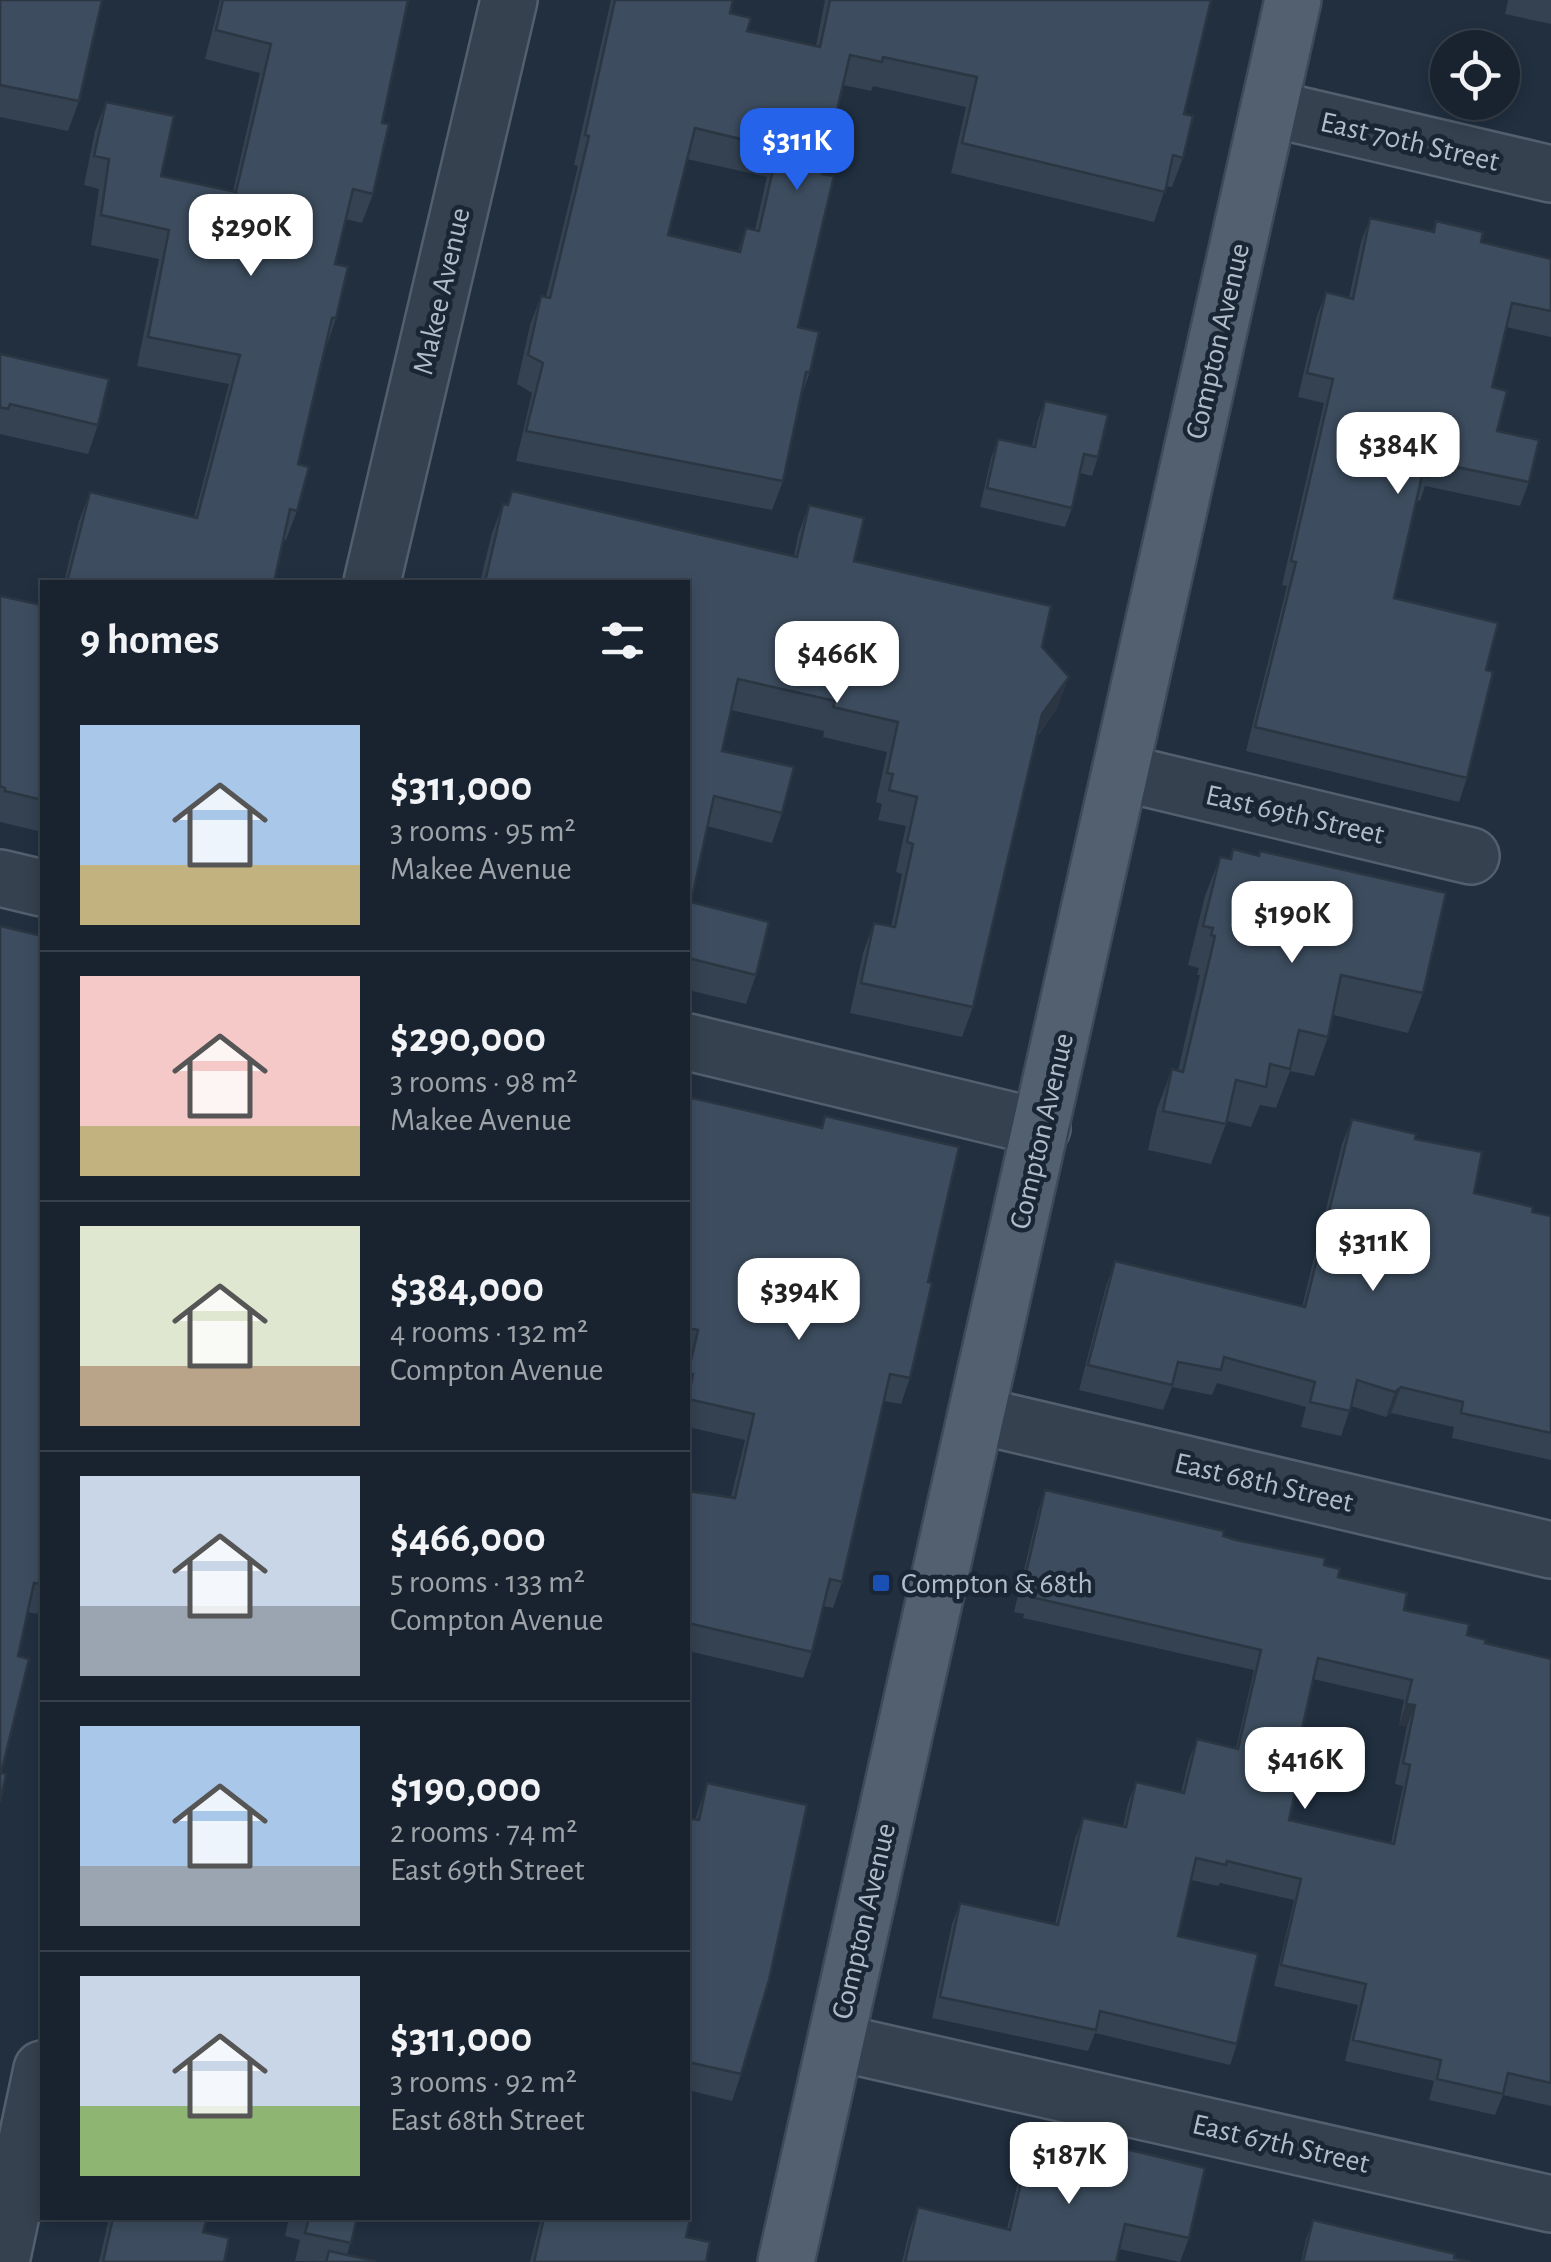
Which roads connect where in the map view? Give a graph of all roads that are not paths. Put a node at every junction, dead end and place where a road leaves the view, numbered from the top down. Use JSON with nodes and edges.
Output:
{"nodes":[{"id":1,"x":509,"y":0,"type":"edge"},
{"id":2,"x":1294,"y":0,"type":"edge"},
{"id":3,"x":1269,"y":108,"type":"junction"},
{"id":4,"x":1551,"y":174,"type":"edge"},
{"id":5,"x":372,"y":580,"type":"edge"},
{"id":6,"x":1120,"y":772,"type":"junction"},
{"id":7,"x":1470,"y":856,"type":"dead end"},
{"id":8,"x":0,"y":878,"type":"edge"},
{"id":9,"x":40,"y":888,"type":"edge"},
{"id":10,"x":690,"y":1042,"type":"edge"},
{"id":11,"x":1042,"y":1128,"type":"junction"},
{"id":12,"x":977,"y":1415,"type":"junction"},
{"id":13,"x":1551,"y":1550,"type":"edge"},
{"id":14,"x":836,"y":2042,"type":"junction"},
{"id":15,"x":40,"y":2078,"type":"edge"},
{"id":16,"x":1551,"y":2204,"type":"edge"},
{"id":17,"x":0,"y":2262,"type":"edge"},
{"id":18,"x":786,"y":2262,"type":"edge"}],
"edges":[{"from":1,"to":5,"type":"street","name":"Makee Avenue"},
{"from":2,"to":3,"type":"main road","name":"Compton Avenue"},
{"from":3,"to":4,"type":"street","name":"East 70th Street"},
{"from":3,"to":6,"type":"main road","name":"Compton Avenue"},
{"from":6,"to":7,"type":"street","name":"East 69th Street"},
{"from":6,"to":11,"type":"main road","name":"Compton Avenue"},
{"from":8,"to":9,"type":"street"},
{"from":10,"to":11,"type":"street"},
{"from":11,"to":12,"type":"main road","name":"Compton Avenue"},
{"from":12,"to":13,"type":"street","name":"East 68th Street"},
{"from":12,"to":14,"type":"main road","name":"Compton Avenue"},
{"from":14,"to":16,"type":"street","name":"East 67th Street"},
{"from":14,"to":18,"type":"main road","name":"Compton Avenue"},
{"from":15,"to":17,"type":"street"}]}
